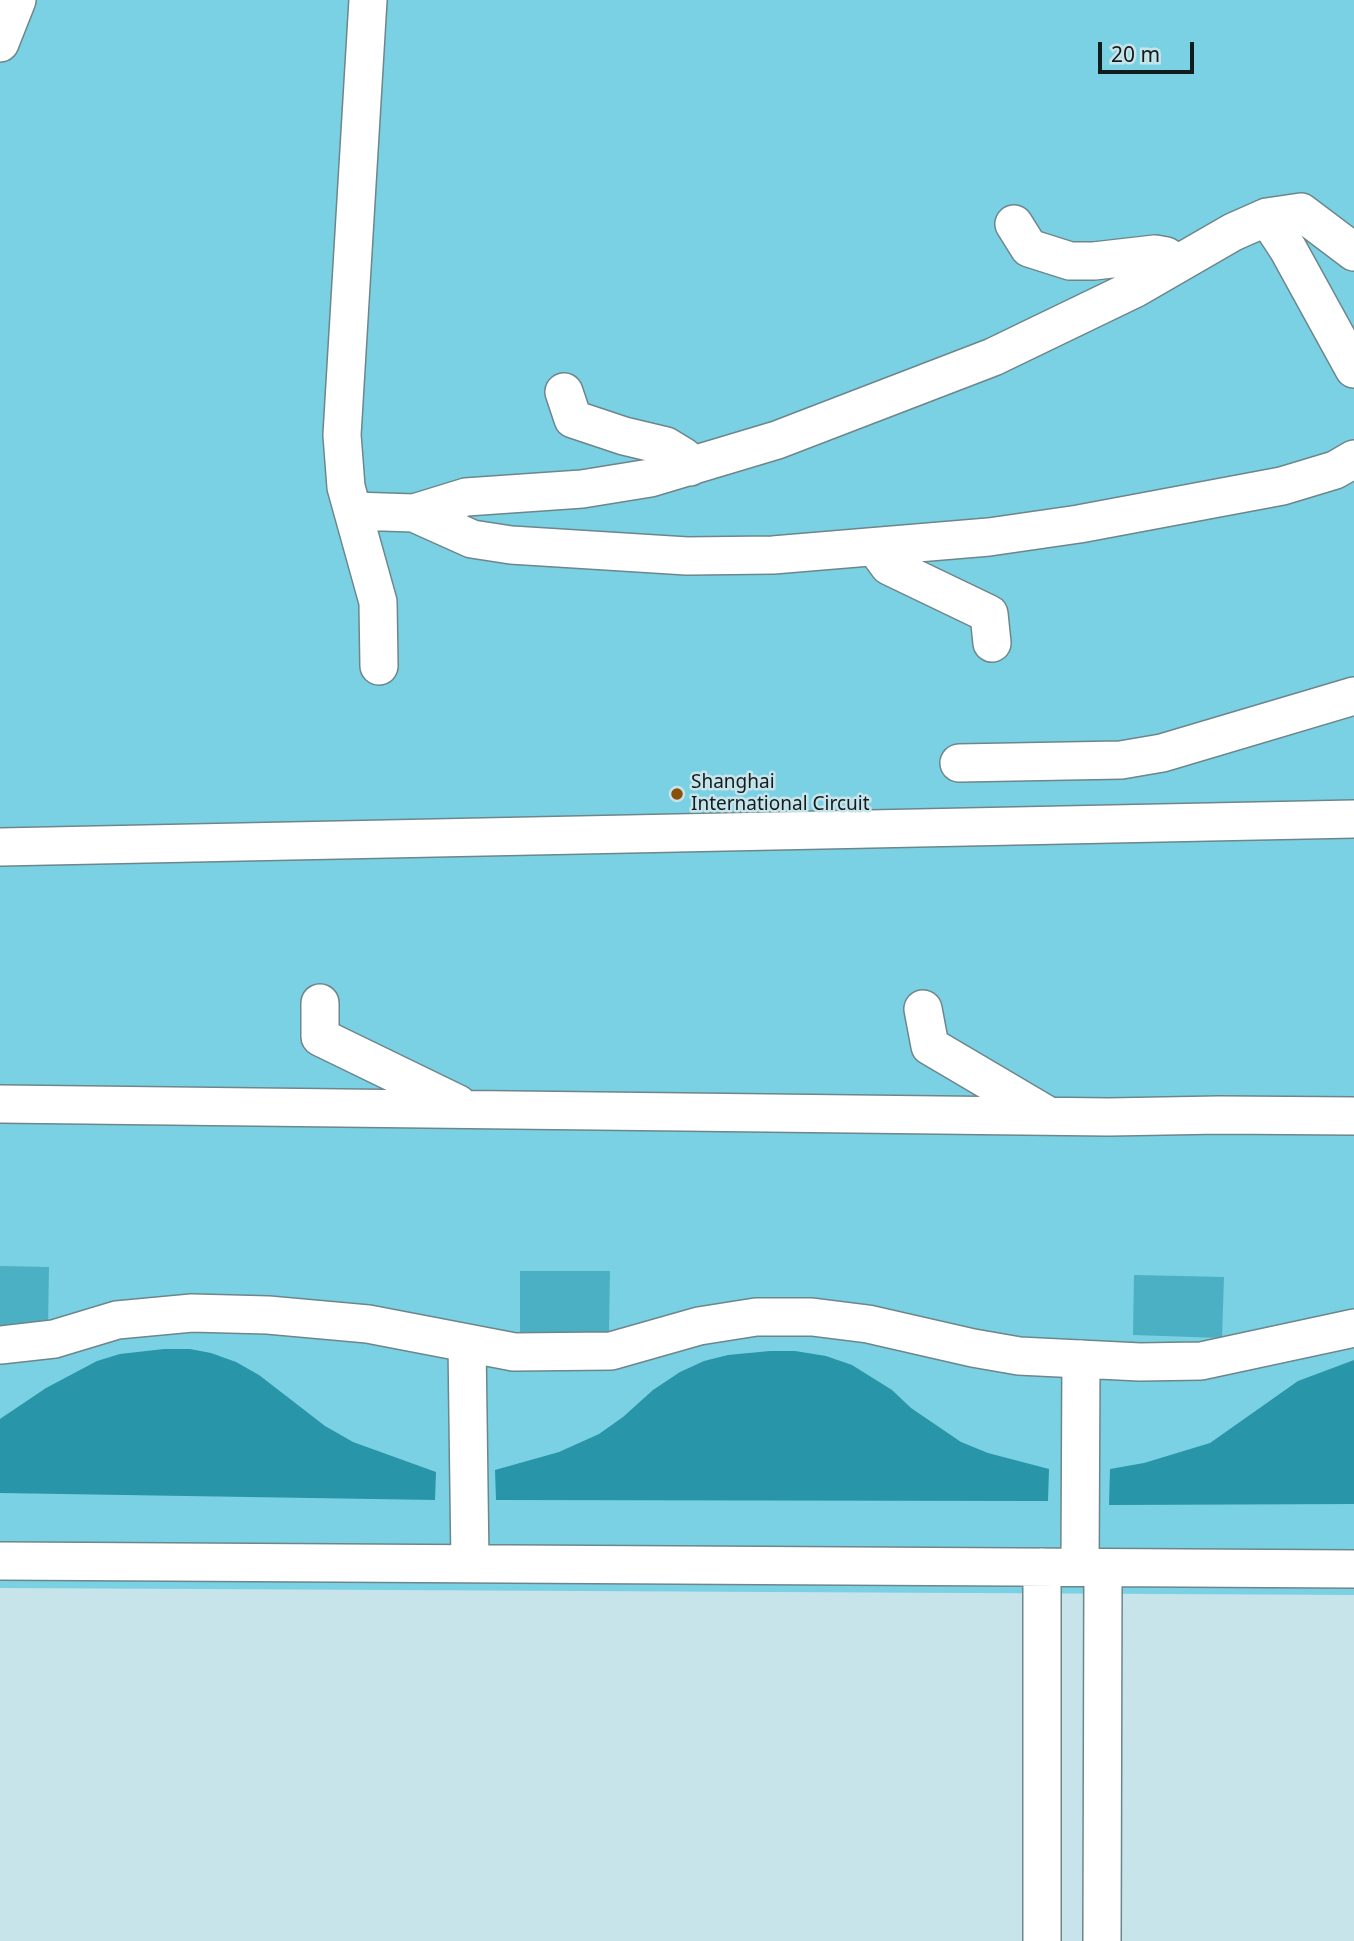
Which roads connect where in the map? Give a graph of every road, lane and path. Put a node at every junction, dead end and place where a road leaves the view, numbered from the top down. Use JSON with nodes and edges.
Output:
{"nodes":[{"id":1,"x":17,"y":0,"type":"edge"},
{"id":2,"x":368,"y":0,"type":"edge"},
{"id":3,"x":0,"y":43,"type":"edge"},
{"id":4,"x":1267,"y":217,"type":"junction"},
{"id":5,"x":1014,"y":224,"type":"dead end"},
{"id":6,"x":1354,"y":252,"type":"edge"},
{"id":7,"x":1177,"y":264,"type":"junction"},
{"id":8,"x":1354,"y":369,"type":"edge"},
{"id":9,"x":564,"y":392,"type":"dead end"},
{"id":10,"x":1354,"y":459,"type":"edge"},
{"id":11,"x":690,"y":467,"type":"junction"},
{"id":12,"x":353,"y":511,"type":"junction"},
{"id":13,"x":414,"y":513,"type":"junction"},
{"id":14,"x":879,"y":547,"type":"junction"},
{"id":15,"x":992,"y":643,"type":"dead end"},
{"id":16,"x":379,"y":666,"type":"dead end"},
{"id":17,"x":1354,"y":696,"type":"edge"},
{"id":18,"x":959,"y":763,"type":"dead end"},
{"id":19,"x":1354,"y":819,"type":"edge"},
{"id":20,"x":0,"y":847,"type":"edge"},
{"id":21,"x":320,"y":1003,"type":"dead end"},
{"id":22,"x":923,"y":1009,"type":"dead end"},
{"id":23,"x":0,"y":1104,"type":"edge"},
{"id":24,"x":468,"y":1109,"type":"junction"},
{"id":25,"x":1050,"y":1116,"type":"junction"},
{"id":26,"x":1354,"y":1116,"type":"edge"},
{"id":27,"x":1354,"y":1328,"type":"edge"},
{"id":28,"x":467,"y":1343,"type":"junction"},
{"id":29,"x":0,"y":1345,"type":"edge"},
{"id":30,"x":1082,"y":1359,"type":"junction"},
{"id":31,"x":0,"y":1561,"type":"edge"},
{"id":32,"x":470,"y":1563,"type":"junction"},
{"id":33,"x":1042,"y":1567,"type":"junction"},
{"id":34,"x":1092,"y":1567,"type":"junction"},
{"id":35,"x":1354,"y":1569,"type":"edge"},
{"id":36,"x":1042,"y":1941,"type":"edge"},
{"id":37,"x":1102,"y":1941,"type":"edge"}],
"edges":[{"from":1,"to":3,"type":"street"},
{"from":2,"to":12,"type":"street"},
{"from":4,"to":6,"type":"street"},
{"from":4,"to":7,"type":"street"},
{"from":4,"to":8,"type":"street"},
{"from":5,"to":7,"type":"street"},
{"from":7,"to":11,"type":"street"},
{"from":9,"to":11,"type":"street"},
{"from":10,"to":14,"type":"street"},
{"from":11,"to":13,"type":"street"},
{"from":12,"to":13,"type":"street"},
{"from":12,"to":16,"type":"street"},
{"from":13,"to":14,"type":"street"},
{"from":14,"to":15,"type":"street"},
{"from":17,"to":18,"type":"street"},
{"from":19,"to":20,"type":"street"},
{"from":21,"to":24,"type":"street"},
{"from":22,"to":25,"type":"street"},
{"from":23,"to":24,"type":"street"},
{"from":24,"to":25,"type":"street"},
{"from":25,"to":26,"type":"street"},
{"from":27,"to":30,"type":"street"},
{"from":28,"to":29,"type":"street"},
{"from":28,"to":30,"type":"street"},
{"from":28,"to":32,"type":"street"},
{"from":30,"to":34,"type":"street"},
{"from":31,"to":32,"type":"street"},
{"from":32,"to":33,"type":"street"},
{"from":33,"to":34,"type":"street"},
{"from":33,"to":36,"type":"street"},
{"from":34,"to":35,"type":"street"},
{"from":34,"to":37,"type":"street"}]}
